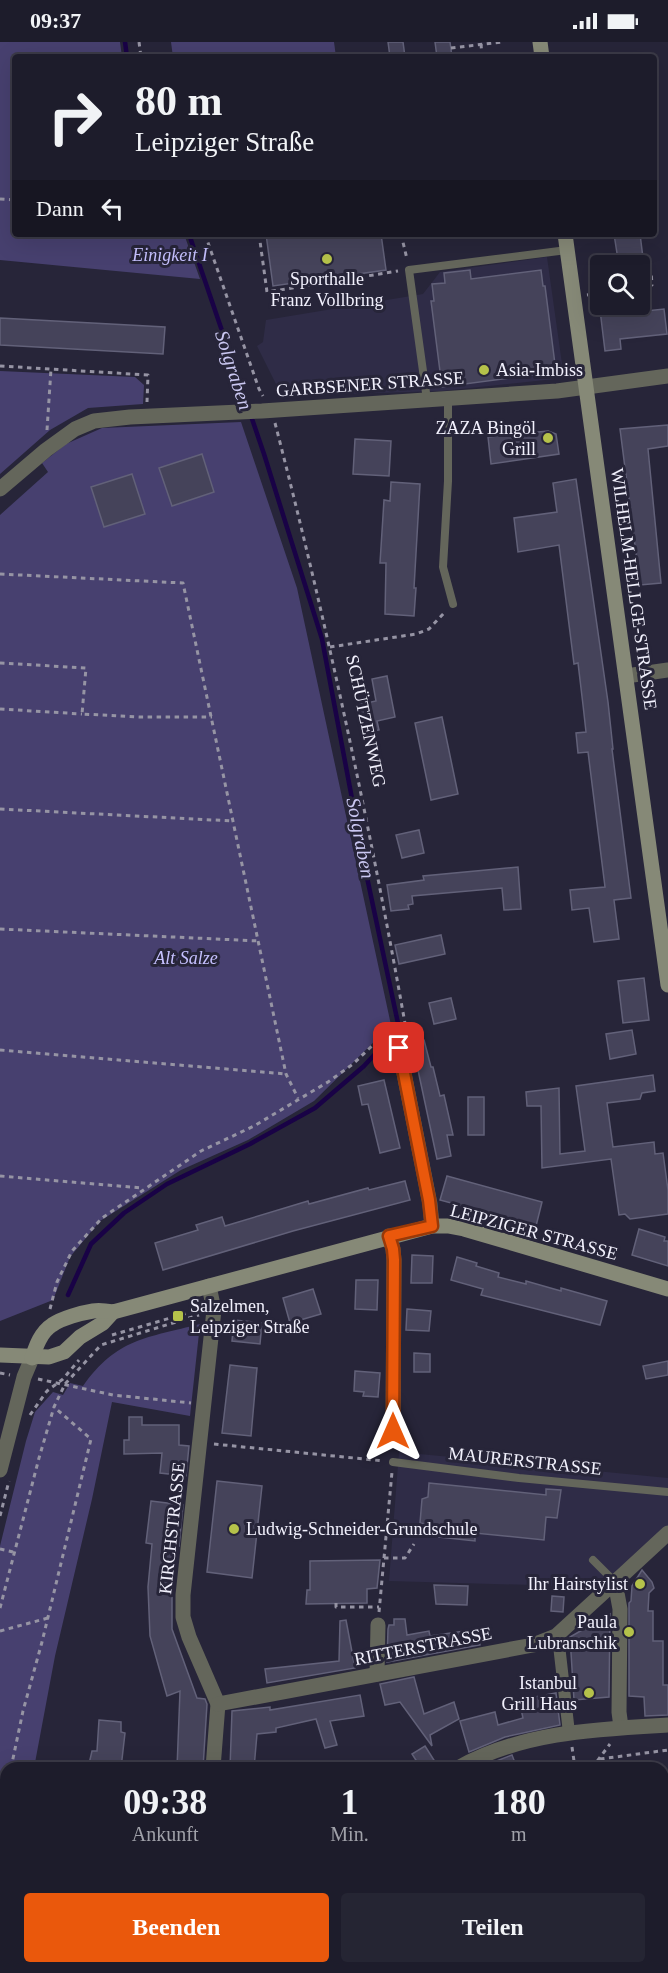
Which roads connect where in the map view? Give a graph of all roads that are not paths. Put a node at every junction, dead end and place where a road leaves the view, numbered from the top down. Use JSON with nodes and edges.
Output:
{"nodes":[{"id":1,"x":565,"y":237,"type":"edge"},
{"id":2,"x":567,"y":250,"type":"junction"},
{"id":3,"x":668,"y":376,"type":"edge"},
{"id":4,"x":585,"y":388,"type":"junction"},
{"id":5,"x":448,"y":399,"type":"junction"},
{"id":6,"x":427,"y":400,"type":"junction"},
{"id":7,"x":0,"y":489,"type":"edge"},
{"id":8,"x":453,"y":604,"type":"road end"},
{"id":9,"x":668,"y":670,"type":"edge"},
{"id":10,"x":626,"y":676,"type":"junction"},
{"id":11,"x":668,"y":985,"type":"edge"},
{"id":12,"x":399,"y":1048,"type":"road end"},
{"id":13,"x":432,"y":1226,"type":"junction"},
{"id":14,"x":389,"y":1236,"type":"junction"},
{"id":15,"x":209,"y":1286,"type":"junction"},
{"id":16,"x":668,"y":1289,"type":"edge"},
{"id":17,"x":113,"y":1312,"type":"junction"},
{"id":18,"x":0,"y":1355,"type":"edge"},
{"id":19,"x":32,"y":1358,"type":"junction"},
{"id":20,"x":393,"y":1431,"type":"dead end"},
{"id":21,"x":393,"y":1462,"type":"road end"},
{"id":22,"x":5,"y":1474,"type":"edge"},
{"id":23,"x":668,"y":1492,"type":"edge"},
{"id":24,"x":668,"y":1533,"type":"edge"},
{"id":25,"x":593,"y":1560,"type":"dead end"},
{"id":26,"x":615,"y":1582,"type":"junction"},
{"id":27,"x":378,"y":1625,"type":"road end"},
{"id":28,"x":555,"y":1636,"type":"junction"},
{"id":29,"x":377,"y":1674,"type":"junction"},
{"id":30,"x":218,"y":1704,"type":"junction"},
{"id":31,"x":668,"y":1726,"type":"edge"},
{"id":32,"x":621,"y":1727,"type":"junction"},
{"id":33,"x":569,"y":1733,"type":"junction"},
{"id":34,"x":213,"y":1762,"type":"edge"},
{"id":35,"x":469,"y":1762,"type":"edge"}],
"edges":[{"from":1,"to":2,"type":"main road","name":"WILHELM-HELLGE-STRASSE"},
{"from":2,"to":4,"type":"main road","name":"WILHELM-HELLGE-STRASSE"},
{"from":2,"to":6,"type":"lane"},
{"from":3,"to":4,"type":"street","name":"GARBSENER STRASSE"},
{"from":4,"to":5,"type":"street","name":"GARBSENER STRASSE"},
{"from":4,"to":10,"type":"main road","name":"WILHELM-HELLGE-STRASSE"},
{"from":5,"to":6,"type":"street","name":"GARBSENER STRASSE"},
{"from":5,"to":8,"type":"lane"},
{"from":6,"to":7,"type":"street","name":"GARBSENER STRASSE"},
{"from":9,"to":10,"type":"street"},
{"from":10,"to":11,"type":"main road","name":"WILHELM-HELLGE-STRASSE"},
{"from":12,"to":13,"type":"street"},
{"from":13,"to":14,"type":"main road","name":"LEIPZIGER STRASSE"},
{"from":13,"to":16,"type":"main road","name":"LEIPZIGER STRASSE"},
{"from":14,"to":15,"type":"main road","name":"LEIPZIGER STRASSE"},
{"from":14,"to":20,"type":"street"},
{"from":15,"to":17,"type":"main road","name":"LEIPZIGER STRASSE"},
{"from":15,"to":30,"type":"street","name":"KIRCHSTRASSE"},
{"from":17,"to":19,"type":"main road","name":"LEIPZIGER STRASSE"},
{"from":17,"to":19,"type":"main road","name":"LEIPZIGER STRASSE"},
{"from":18,"to":19,"type":"main road","name":"LEIPZIGER STRASSE"},
{"from":19,"to":22,"type":"street"},
{"from":21,"to":23,"type":"lane","name":"MAURERSTRASSE"},
{"from":24,"to":26,"type":"street","name":"RITTERSTRASSE"},
{"from":25,"to":26,"type":"lane"},
{"from":26,"to":28,"type":"street","name":"RITTERSTRASSE"},
{"from":26,"to":32,"type":"street"},
{"from":27,"to":29,"type":"street"},
{"from":28,"to":29,"type":"street","name":"RITTERSTRASSE"},
{"from":28,"to":33,"type":"street"},
{"from":29,"to":30,"type":"street","name":"RITTERSTRASSE"},
{"from":30,"to":34,"type":"street","name":"KIRCHSTRASSE"},
{"from":31,"to":32,"type":"street"},
{"from":32,"to":33,"type":"street"},
{"from":33,"to":35,"type":"street"}]}
